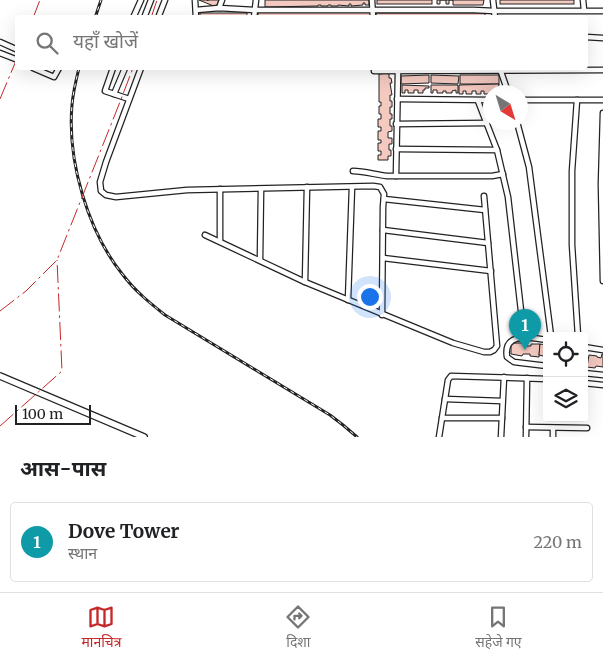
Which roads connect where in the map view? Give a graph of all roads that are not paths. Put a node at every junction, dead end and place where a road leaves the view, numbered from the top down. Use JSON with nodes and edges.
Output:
{"nodes":[{"id":1,"x":141,"y":0,"type":"edge"},
{"id":2,"x":150,"y":0,"type":"edge"},
{"id":3,"x":165,"y":0,"type":"edge"},
{"id":4,"x":195,"y":0,"type":"edge"},
{"id":5,"x":222,"y":0,"type":"edge"},
{"id":6,"x":256,"y":0,"type":"edge"},
{"id":7,"x":372,"y":0,"type":"edge"},
{"id":8,"x":493,"y":0,"type":"edge"},
{"id":9,"x":583,"y":0,"type":"edge"},
{"id":10,"x":219,"y":8,"type":"junction"},
{"id":11,"x":196,"y":10,"type":"junction"},
{"id":12,"x":254,"y":10,"type":"junction"},
{"id":13,"x":373,"y":10,"type":"junction"},
{"id":14,"x":584,"y":10,"type":"junction"},
{"id":15,"x":494,"y":11,"type":"junction"},
{"id":16,"x":603,"y":11,"type":"edge"},
{"id":17,"x":135,"y":15,"type":"edge"},
{"id":18,"x":145,"y":15,"type":"edge"},
{"id":19,"x":159,"y":15,"type":"edge"},
{"id":20,"x":196,"y":15,"type":"edge"},
{"id":21,"x":254,"y":15,"type":"edge"},
{"id":22,"x":373,"y":15,"type":"edge"},
{"id":23,"x":495,"y":15,"type":"edge"},
{"id":24,"x":588,"y":37,"type":"edge"},
{"id":25,"x":603,"y":38,"type":"edge"},
{"id":26,"x":0,"y":42,"type":"edge"},
{"id":27,"x":15,"y":49,"type":"edge"},
{"id":28,"x":0,"y":53,"type":"edge"},
{"id":29,"x":15,"y":59,"type":"edge"},
{"id":30,"x":38,"y":70,"type":"edge"},
{"id":31,"x":57,"y":70,"type":"edge"},
{"id":32,"x":112,"y":70,"type":"edge"},
{"id":33,"x":123,"y":70,"type":"edge"},
{"id":34,"x":140,"y":70,"type":"edge"},
{"id":35,"x":466,"y":70,"type":"edge"},
{"id":36,"x":500,"y":70,"type":"edge"},
{"id":37,"x":588,"y":70,"type":"edge"},
{"id":38,"x":603,"y":70,"type":"edge"},
{"id":39,"x":374,"y":71,"type":"dead end"},
{"id":40,"x":398,"y":72,"type":"junction"},
{"id":41,"x":506,"y":85,"type":"edge"},
{"id":42,"x":114,"y":94,"type":"junction"},
{"id":43,"x":129,"y":99,"type":"junction"},
{"id":44,"x":397,"y":99,"type":"junction"},
{"id":45,"x":528,"y":100,"type":"edge"},
{"id":46,"x":577,"y":100,"type":"junction"},
{"id":47,"x":603,"y":100,"type":"edge"},
{"id":48,"x":478,"y":101,"type":"junction"},
{"id":49,"x":483,"y":101,"type":"edge"},
{"id":50,"x":483,"y":113,"type":"edge"},
{"id":51,"x":603,"y":113,"type":"edge"},
{"id":52,"x":483,"y":123,"type":"edge"},
{"id":53,"x":396,"y":124,"type":"junction"},
{"id":54,"x":489,"y":130,"type":"edge"},
{"id":55,"x":519,"y":130,"type":"edge"},
{"id":56,"x":396,"y":149,"type":"junction"},
{"id":57,"x":496,"y":150,"type":"junction"},
{"id":58,"x":353,"y":171,"type":"dead end"},
{"id":59,"x":503,"y":174,"type":"junction"},
{"id":60,"x":396,"y":176,"type":"junction"},
{"id":61,"x":307,"y":187,"type":"junction"},
{"id":62,"x":352,"y":187,"type":"junction"},
{"id":63,"x":220,"y":189,"type":"junction"},
{"id":64,"x":261,"y":189,"type":"junction"},
{"id":65,"x":484,"y":196,"type":"dead end"},
{"id":66,"x":384,"y":199,"type":"junction"},
{"id":67,"x":485,"y":210,"type":"junction"},
{"id":68,"x":383,"y":230,"type":"junction"},
{"id":69,"x":205,"y":235,"type":"dead end"},
{"id":70,"x":220,"y":242,"type":"junction"},
{"id":71,"x":488,"y":243,"type":"junction"},
{"id":72,"x":383,"y":258,"type":"junction"},
{"id":73,"x":260,"y":260,"type":"junction"},
{"id":74,"x":490,"y":271,"type":"junction"},
{"id":75,"x":603,"y":281,"type":"edge"},
{"id":76,"x":305,"y":282,"type":"junction"},
{"id":77,"x":348,"y":300,"type":"junction"},
{"id":78,"x":382,"y":315,"type":"junction"},
{"id":79,"x":550,"y":332,"type":"edge"},
{"id":80,"x":578,"y":332,"type":"edge"},
{"id":81,"x":524,"y":338,"type":"junction"},
{"id":82,"x":543,"y":340,"type":"edge"},
{"id":83,"x":588,"y":348,"type":"edge"},
{"id":84,"x":603,"y":350,"type":"edge"},
{"id":85,"x":543,"y":366,"type":"edge"},
{"id":86,"x":588,"y":373,"type":"edge"},
{"id":87,"x":603,"y":375,"type":"edge"},
{"id":88,"x":0,"y":376,"type":"edge"},
{"id":89,"x":504,"y":377,"type":"junction"},
{"id":90,"x":527,"y":378,"type":"junction"},
{"id":91,"x":543,"y":379,"type":"edge"},
{"id":92,"x":588,"y":383,"type":"edge"},
{"id":93,"x":603,"y":385,"type":"edge"},
{"id":94,"x":445,"y":399,"type":"junction"},
{"id":95,"x":502,"y":401,"type":"junction"},
{"id":96,"x":442,"y":418,"type":"junction"},
{"id":97,"x":502,"y":418,"type":"junction"},
{"id":98,"x":526,"y":427,"type":"junction"},
{"id":99,"x":553,"y":428,"type":"junction"},
{"id":100,"x":587,"y":428,"type":"dead end"},
{"id":101,"x":144,"y":437,"type":"edge"},
{"id":102,"x":439,"y":437,"type":"edge"},
{"id":103,"x":501,"y":437,"type":"edge"},
{"id":104,"x":526,"y":437,"type":"edge"},
{"id":105,"x":553,"y":437,"type":"edge"}],
"edges":[{"from":1,"to":17,"type":"street"},
{"from":2,"to":18,"type":"street"},
{"from":3,"to":19,"type":"street"},
{"from":4,"to":11,"type":"street"},
{"from":5,"to":10,"type":"street"},
{"from":6,"to":12,"type":"street"},
{"from":7,"to":13,"type":"street"},
{"from":8,"to":15,"type":"street"},
{"from":9,"to":14,"type":"street"},
{"from":10,"to":11,"type":"street"},
{"from":10,"to":12,"type":"street"},
{"from":11,"to":20,"type":"street"},
{"from":12,"to":13,"type":"street"},
{"from":12,"to":21,"type":"street"},
{"from":13,"to":15,"type":"street"},
{"from":13,"to":22,"type":"street"},
{"from":14,"to":15,"type":"street"},
{"from":14,"to":16,"type":"street"},
{"from":15,"to":23,"type":"street"},
{"from":24,"to":25,"type":"street"},
{"from":26,"to":27,"type":"street"},
{"from":28,"to":29,"type":"street"},
{"from":30,"to":31,"type":"street"},
{"from":32,"to":42,"type":"street"},
{"from":33,"to":42,"type":"street"},
{"from":34,"to":43,"type":"street"},
{"from":35,"to":40,"type":"street"},
{"from":36,"to":41,"type":"street"},
{"from":37,"to":38,"type":"street"},
{"from":39,"to":40,"type":"street"},
{"from":40,"to":44,"type":"street"},
{"from":42,"to":43,"type":"street"},
{"from":43,"to":63,"type":"street"},
{"from":44,"to":48,"type":"street"},
{"from":44,"to":53,"type":"street"},
{"from":45,"to":46,"type":"street"},
{"from":46,"to":47,"type":"street"},
{"from":46,"to":80,"type":"street"},
{"from":48,"to":49,"type":"street"},
{"from":48,"to":50,"type":"street"},
{"from":51,"to":75,"type":"street"},
{"from":52,"to":53,"type":"street"},
{"from":53,"to":56,"type":"street"},
{"from":54,"to":57,"type":"street"},
{"from":55,"to":79,"type":"street"},
{"from":56,"to":57,"type":"street"},
{"from":56,"to":60,"type":"street"},
{"from":57,"to":59,"type":"street"},
{"from":58,"to":60,"type":"street"},
{"from":59,"to":60,"type":"street"},
{"from":59,"to":81,"type":"street"},
{"from":61,"to":62,"type":"street"},
{"from":61,"to":64,"type":"street"},
{"from":61,"to":76,"type":"street"},
{"from":62,"to":66,"type":"street"},
{"from":62,"to":77,"type":"street"},
{"from":63,"to":64,"type":"street"},
{"from":63,"to":70,"type":"street"},
{"from":64,"to":73,"type":"street"},
{"from":65,"to":67,"type":"street"},
{"from":66,"to":67,"type":"street"},
{"from":66,"to":68,"type":"street"},
{"from":67,"to":71,"type":"street"},
{"from":68,"to":71,"type":"street"},
{"from":68,"to":72,"type":"street"},
{"from":69,"to":70,"type":"street"},
{"from":70,"to":73,"type":"street"},
{"from":71,"to":74,"type":"street"},
{"from":72,"to":74,"type":"street"},
{"from":72,"to":78,"type":"street"},
{"from":73,"to":76,"type":"street"},
{"from":74,"to":78,"type":"street"},
{"from":76,"to":77,"type":"street"},
{"from":77,"to":78,"type":"street"},
{"from":81,"to":82,"type":"street"},
{"from":81,"to":85,"type":"street"},
{"from":83,"to":84,"type":"street"},
{"from":86,"to":87,"type":"street"},
{"from":88,"to":101,"type":"street"},
{"from":89,"to":90,"type":"street"},
{"from":89,"to":94,"type":"street"},
{"from":89,"to":95,"type":"street"},
{"from":90,"to":91,"type":"street"},
{"from":90,"to":98,"type":"street"},
{"from":92,"to":93,"type":"street"},
{"from":94,"to":95,"type":"street"},
{"from":94,"to":96,"type":"street"},
{"from":95,"to":97,"type":"street"},
{"from":96,"to":97,"type":"street"},
{"from":96,"to":102,"type":"street"},
{"from":97,"to":103,"type":"street"},
{"from":98,"to":99,"type":"street"},
{"from":98,"to":104,"type":"street"},
{"from":99,"to":100,"type":"street"},
{"from":99,"to":105,"type":"street"}]}
